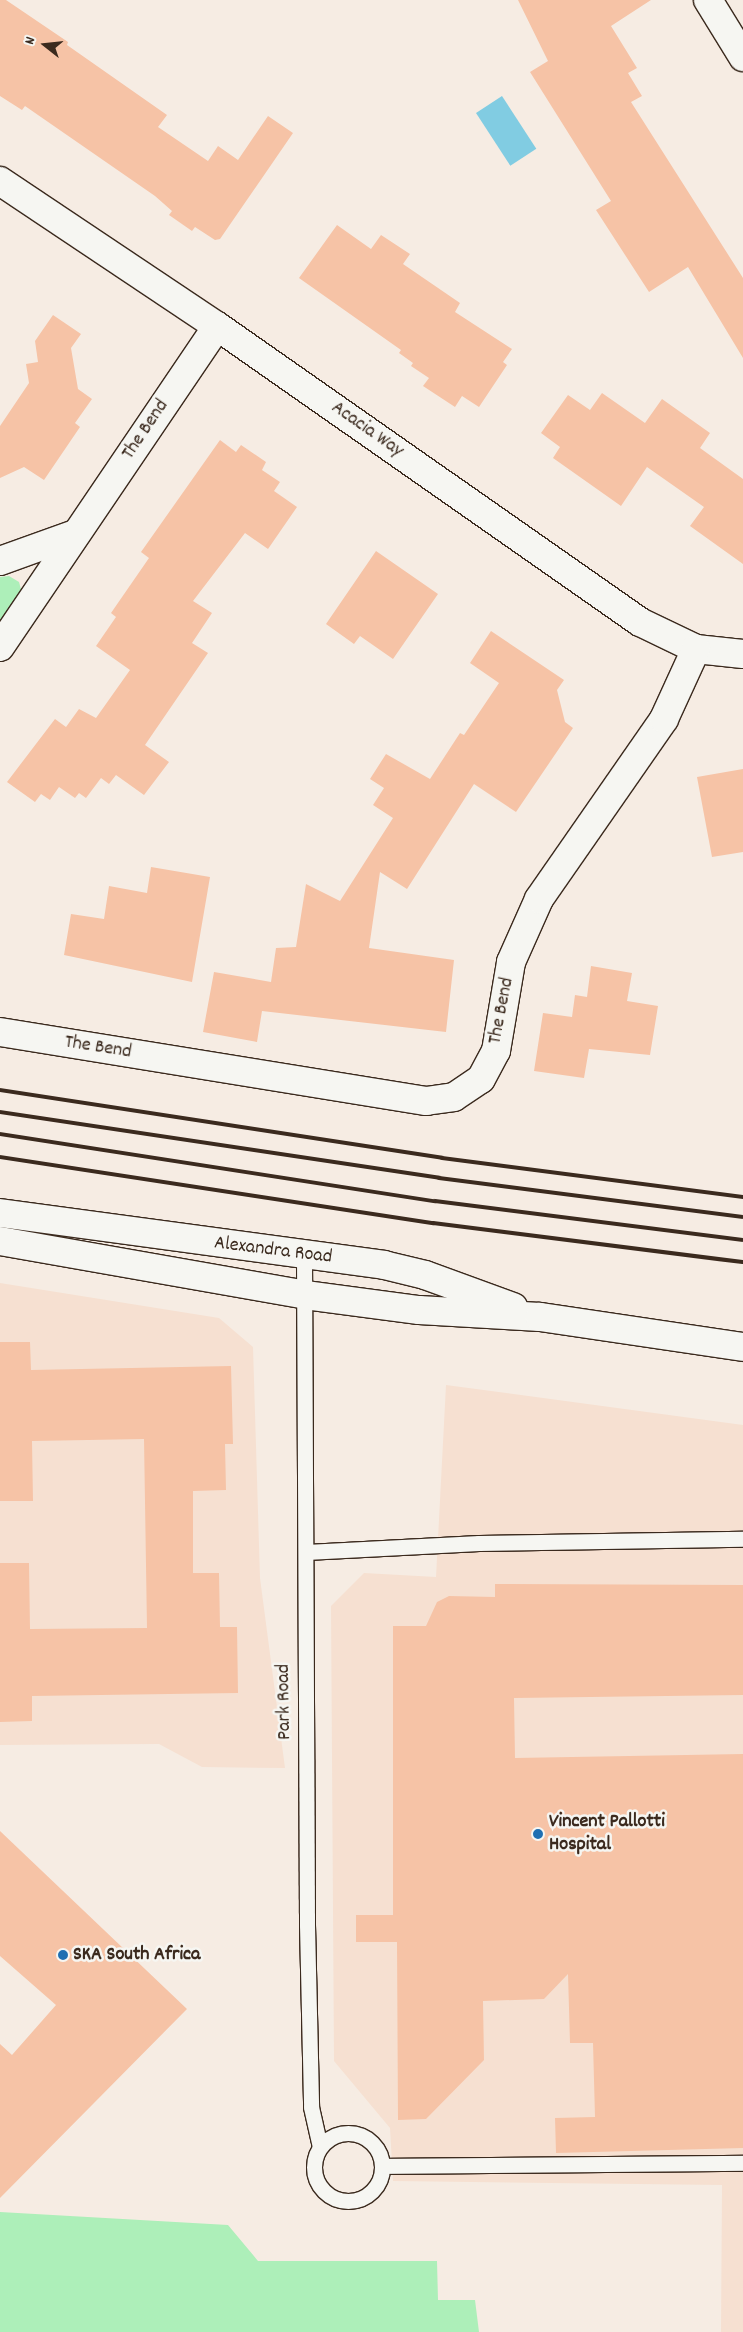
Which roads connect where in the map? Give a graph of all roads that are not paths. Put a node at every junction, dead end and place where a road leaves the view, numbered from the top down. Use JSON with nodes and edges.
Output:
{"nodes":[{"id":1,"x":708,"y":0,"type":"edge"},
{"id":2,"x":743,"y":57,"type":"edge"},
{"id":3,"x":0,"y":181,"type":"edge"},
{"id":4,"x":217,"y":326,"type":"junction"},
{"id":5,"x":75,"y":534,"type":"junction"},
{"id":6,"x":0,"y":561,"type":"edge"},
{"id":7,"x":0,"y":647,"type":"edge"},
{"id":8,"x":696,"y":649,"type":"junction"},
{"id":9,"x":743,"y":654,"type":"edge"},
{"id":10,"x":0,"y":1032,"type":"edge"},
{"id":11,"x":0,"y":1213,"type":"edge"},
{"id":12,"x":0,"y":1241,"type":"edge"},
{"id":13,"x":304,"y":1256,"type":"junction"},
{"id":14,"x":305,"y":1294,"type":"junction"},
{"id":15,"x":540,"y":1317,"type":"junction"},
{"id":16,"x":743,"y":1348,"type":"edge"},
{"id":17,"x":743,"y":1538,"type":"edge"},
{"id":18,"x":306,"y":1552,"type":"junction"},
{"id":19,"x":320,"y":2147,"type":"junction"},
{"id":20,"x":743,"y":2162,"type":"edge"},
{"id":21,"x":382,"y":2166,"type":"junction"}],
"edges":[{"from":1,"to":2,"type":"street"},
{"from":3,"to":4,"type":"street","name":"Acacia Way"},
{"from":4,"to":5,"type":"street","name":"The Bend"},
{"from":4,"to":8,"type":"street","name":"Acacia Way"},
{"from":5,"to":6,"type":"street"},
{"from":5,"to":7,"type":"street","name":"The Bend"},
{"from":8,"to":9,"type":"street","name":"Acacia Way"},
{"from":8,"to":10,"type":"street","name":"The Bend"},
{"from":11,"to":13,"type":"street","name":"Alexandra Road"},
{"from":12,"to":14,"type":"street","name":"Alexandra Road"},
{"from":13,"to":14,"type":"lane","name":"Park Road"},
{"from":13,"to":15,"type":"street","name":"Alexandra Road"},
{"from":14,"to":15,"type":"street","name":"Alexandra Road"},
{"from":14,"to":18,"type":"lane","name":"Park Road"},
{"from":15,"to":16,"type":"street","name":"Alexandra Road"},
{"from":17,"to":18,"type":"lane"},
{"from":18,"to":19,"type":"lane","name":"Park Road"},
{"from":19,"to":21,"type":"lane"},
{"from":19,"to":21,"type":"lane"},
{"from":20,"to":21,"type":"lane"}]}
